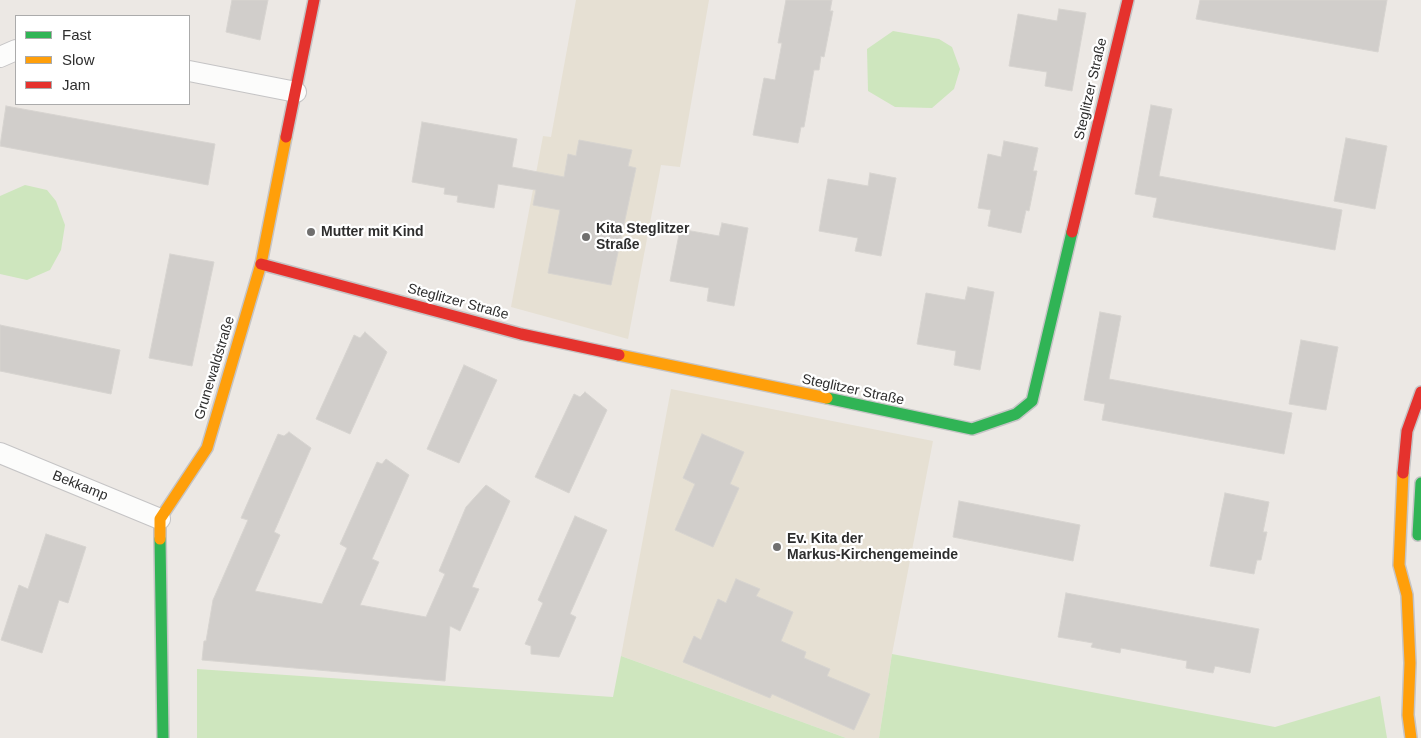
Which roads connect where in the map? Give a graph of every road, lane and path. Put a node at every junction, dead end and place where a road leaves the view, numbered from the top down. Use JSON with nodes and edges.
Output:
{"nodes":[{"id":1,"x":314,"y":0,"type":"edge"},
{"id":2,"x":1128,"y":0,"type":"edge"},
{"id":3,"x":15,"y":50,"type":"edge"},
{"id":4,"x":0,"y":58,"type":"edge"},
{"id":5,"x":190,"y":71,"type":"edge"},
{"id":6,"x":296,"y":92,"type":"junction"},
{"id":7,"x":261,"y":264,"type":"junction"},
{"id":8,"x":1421,"y":392,"type":"edge"},
{"id":9,"x":0,"y":453,"type":"edge"},
{"id":10,"x":1421,"y":484,"type":"edge"},
{"id":11,"x":160,"y":519,"type":"junction"},
{"id":12,"x":1417,"y":549,"type":"dead end"},
{"id":13,"x":1414,"y":573,"type":"dead end"},
{"id":14,"x":1407,"y":595,"type":"junction"},
{"id":15,"x":1410,"y":663,"type":"junction"},
{"id":16,"x":1421,"y":695,"type":"edge"},
{"id":17,"x":163,"y":738,"type":"edge"},
{"id":18,"x":1411,"y":738,"type":"edge"}],
"edges":[{"from":1,"to":6,"type":"street","name":"Grunewaldstraße"},
{"from":2,"to":7,"type":"street","name":"Steglitzer Straße"},
{"from":3,"to":4,"type":"street"},
{"from":5,"to":6,"type":"street"},
{"from":6,"to":7,"type":"street","name":"Grunewaldstraße"},
{"from":7,"to":11,"type":"street","name":"Grunewaldstraße"},
{"from":8,"to":14,"type":"street"},
{"from":9,"to":11,"type":"street","name":"Bekkamp"},
{"from":10,"to":12,"type":"street"},
{"from":11,"to":17,"type":"street"},
{"from":13,"to":14,"type":"street"},
{"from":14,"to":15,"type":"street"},
{"from":15,"to":16,"type":"street"},
{"from":15,"to":18,"type":"street"}]}
